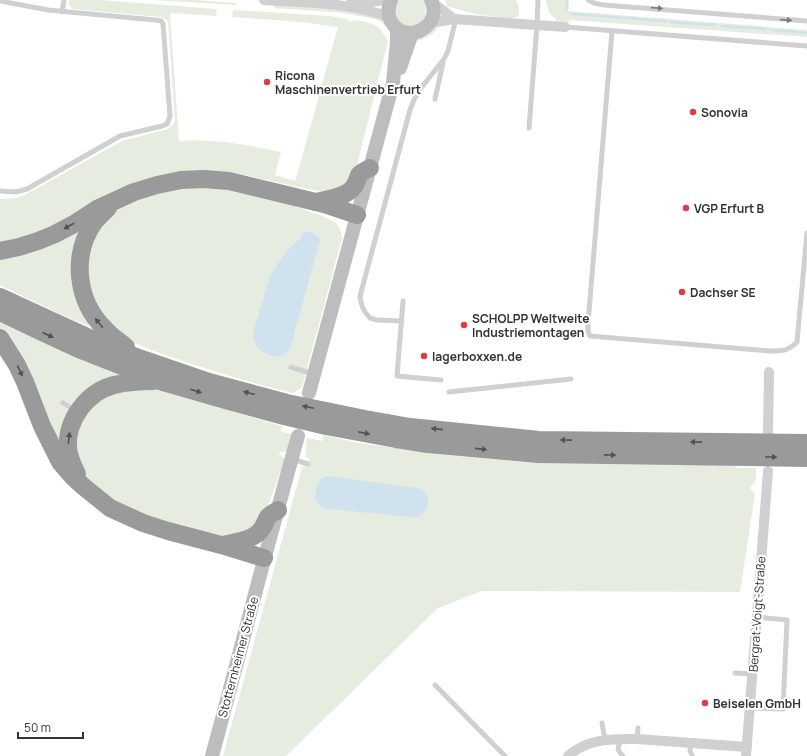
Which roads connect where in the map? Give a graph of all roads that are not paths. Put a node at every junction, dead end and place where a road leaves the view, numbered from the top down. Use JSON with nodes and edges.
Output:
{"nodes":[{"id":1,"x":64,"y":0,"type":"edge"},
{"id":2,"x":264,"y":0,"type":"edge"},
{"id":3,"x":382,"y":0,"type":"edge"},
{"id":4,"x":391,"y":0,"type":"edge"},
{"id":5,"x":538,"y":0,"type":"edge"},
{"id":6,"x":588,"y":0,"type":"edge"},
{"id":7,"x":0,"y":1,"type":"edge"},
{"id":8,"x":432,"y":1,"type":"edge"},
{"id":9,"x":338,"y":5,"type":"junction"},
{"id":10,"x":62,"y":12,"type":"junction"},
{"id":11,"x":455,"y":19,"type":"junction"},
{"id":12,"x":807,"y":21,"type":"edge"},
{"id":13,"x":393,"y":23,"type":"junction"},
{"id":14,"x":430,"y":23,"type":"junction"},
{"id":15,"x":537,"y":25,"type":"junction"},
{"id":16,"x":565,"y":27,"type":"joint"},
{"id":17,"x":612,"y":30,"type":"junction"},
{"id":18,"x":412,"y":33,"type":"junction"},
{"id":19,"x":807,"y":46,"type":"edge"},
{"id":20,"x":444,"y":59,"type":"junction"},
{"id":21,"x":393,"y":83,"type":"junction"},
{"id":22,"x":435,"y":100,"type":"dead end"},
{"id":23,"x":529,"y":128,"type":"dead end"},
{"id":24,"x":370,"y":168,"type":"junction"},
{"id":25,"x":0,"y":191,"type":"edge"},
{"id":26,"x":115,"y":201,"type":"junction"},
{"id":27,"x":315,"y":202,"type":"junction"},
{"id":28,"x":357,"y":215,"type":"junction"},
{"id":29,"x":807,"y":233,"type":"edge"},
{"id":30,"x":0,"y":251,"type":"edge"},
{"id":31,"x":0,"y":297,"type":"edge"},
{"id":32,"x":403,"y":301,"type":"dead end"},
{"id":33,"x":0,"y":312,"type":"edge"},
{"id":34,"x":402,"y":321,"type":"junction"},
{"id":35,"x":0,"y":338,"type":"edge"},
{"id":36,"x":139,"y":358,"type":"junction"},
{"id":37,"x":291,"y":367,"type":"dead end"},
{"id":38,"x":769,"y":372,"type":"dead end"},
{"id":39,"x":314,"y":374,"type":"junction"},
{"id":40,"x":571,"y":379,"type":"dead end"},
{"id":41,"x":441,"y":380,"type":"dead end"},
{"id":42,"x":163,"y":382,"type":"junction"},
{"id":43,"x":449,"y":392,"type":"dead end"},
{"id":44,"x":309,"y":393,"type":"dead end"},
{"id":45,"x":286,"y":410,"type":"junction"},
{"id":46,"x":768,"y":432,"type":"dead end"},
{"id":47,"x":298,"y":436,"type":"dead end"},
{"id":48,"x":807,"y":443,"type":"edge"},
{"id":49,"x":735,"y":450,"type":"junction"},
{"id":50,"x":807,"y":458,"type":"edge"},
{"id":51,"x":292,"y":459,"type":"junction"},
{"id":52,"x":308,"y":464,"type":"dead end"},
{"id":53,"x":768,"y":471,"type":"dead end"},
{"id":54,"x":84,"y":487,"type":"junction"},
{"id":55,"x":278,"y":510,"type":"junction"},
{"id":56,"x":221,"y":545,"type":"junction"},
{"id":57,"x":264,"y":558,"type":"junction"},
{"id":58,"x":757,"y":617,"type":"junction"},
{"id":59,"x":735,"y":673,"type":"dead end"},
{"id":60,"x":752,"y":674,"type":"junction"},
{"id":61,"x":435,"y":685,"type":"dead end"},
{"id":62,"x":750,"y":708,"type":"junction"},
{"id":63,"x":602,"y":723,"type":"dead end"},
{"id":64,"x":638,"y":728,"type":"dead end"},
{"id":65,"x":620,"y":739,"type":"junction"},
{"id":66,"x":638,"y":739,"type":"junction"},
{"id":67,"x":605,"y":740,"type":"junction"},
{"id":68,"x":691,"y":743,"type":"junction"},
{"id":69,"x":746,"y":752,"type":"edge"},
{"id":70,"x":692,"y":755,"type":"dead end"},
{"id":71,"x":212,"y":756,"type":"edge"},
{"id":72,"x":506,"y":756,"type":"edge"},
{"id":73,"x":568,"y":756,"type":"edge"},
{"id":74,"x":623,"y":756,"type":"edge"}],
"edges":[{"from":1,"to":10,"type":"lane"},
{"from":2,"to":9,"type":"street"},
{"from":3,"to":9,"type":"street"},
{"from":4,"to":13,"type":"main road"},
{"from":5,"to":15,"type":"lane"},
{"from":6,"to":12,"type":"lane","one_way":true},
{"from":7,"to":10,"type":"lane"},
{"from":8,"to":11,"type":"street"},
{"from":8,"to":14,"type":"main road"},
{"from":9,"to":13,"type":"street"},
{"from":10,"to":25,"type":"lane"},
{"from":11,"to":14,"type":"street"},
{"from":11,"to":15,"type":"street"},
{"from":11,"to":20,"type":"lane"},
{"from":13,"to":18,"type":"main road"},
{"from":13,"to":21,"type":"main road"},
{"from":14,"to":18,"type":"main road"},
{"from":15,"to":16,"type":"street"},
{"from":15,"to":23,"type":"lane"},
{"from":16,"to":17,"type":"lane"},
{"from":17,"to":19,"type":"lane"},
{"from":17,"to":29,"type":"lane"},
{"from":18,"to":21,"type":"main road"},
{"from":20,"to":22,"type":"lane"},
{"from":20,"to":34,"type":"lane"},
{"from":21,"to":24,"type":"main road"},
{"from":24,"to":27,"type":"highway"},
{"from":24,"to":28,"type":"main road"},
{"from":26,"to":27,"type":"highway"},
{"from":26,"to":30,"type":"highway","one_way":true},
{"from":36,"to":26,"type":"highway","one_way":true},
{"from":27,"to":28,"type":"highway"},
{"from":28,"to":39,"type":"main road"},
{"from":31,"to":36,"type":"highway"},
{"from":32,"to":34,"type":"lane"},
{"from":33,"to":42,"type":"highway","one_way":true},
{"from":34,"to":41,"type":"lane"},
{"from":35,"to":54,"type":"highway","one_way":true},
{"from":45,"to":36,"type":"highway","one_way":true},
{"from":37,"to":39,"type":"lane"},
{"from":38,"to":46,"type":"street"},
{"from":39,"to":44,"type":"main road"},
{"from":40,"to":43,"type":"lane"},
{"from":42,"to":45,"type":"highway","one_way":true},
{"from":54,"to":42,"type":"highway","one_way":true},
{"from":45,"to":49,"type":"highway"},
{"from":47,"to":51,"type":"main road","name":"Stotternheimer Straße"},
{"from":48,"to":49,"type":"highway"},
{"from":49,"to":50,"type":"highway","one_way":true},
{"from":51,"to":52,"type":"lane"},
{"from":51,"to":55,"type":"main road","name":"Stotternheimer Straße"},
{"from":53,"to":58,"type":"street","name":"Bergrat-Voigt-Straße"},
{"from":54,"to":56,"type":"highway"},
{"from":55,"to":56,"type":"highway"},
{"from":55,"to":57,"type":"main road","name":"Stotternheimer Straße"},
{"from":56,"to":57,"type":"highway"},
{"from":57,"to":71,"type":"main road","name":"Stotternheimer Straße"},
{"from":58,"to":60,"type":"street","name":"Bergrat-Voigt-Straße"},
{"from":58,"to":62,"type":"lane"},
{"from":59,"to":60,"type":"lane"},
{"from":60,"to":62,"type":"street","name":"Bergrat-Voigt-Straße"},
{"from":61,"to":72,"type":"lane"},
{"from":62,"to":69,"type":"street","name":"Bergrat-Voigt-Straße"},
{"from":63,"to":67,"type":"lane"},
{"from":64,"to":66,"type":"lane"},
{"from":65,"to":66,"type":"street"},
{"from":65,"to":67,"type":"street"},
{"from":65,"to":74,"type":"lane"},
{"from":66,"to":68,"type":"street"},
{"from":67,"to":73,"type":"street"},
{"from":68,"to":69,"type":"street"},
{"from":68,"to":70,"type":"lane"}]}
